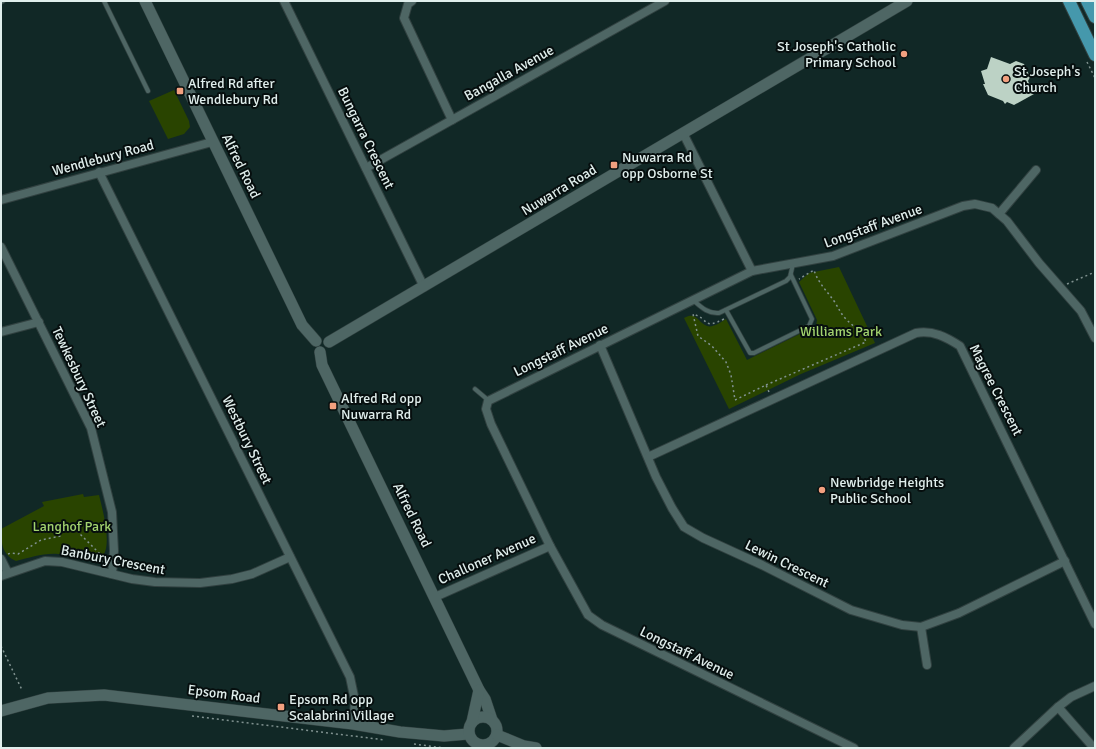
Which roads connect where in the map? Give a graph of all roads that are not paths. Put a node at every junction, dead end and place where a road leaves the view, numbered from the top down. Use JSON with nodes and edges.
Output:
{"nodes":[{"id":1,"x":104,"y":1,"type":"edge"},
{"id":2,"x":145,"y":1,"type":"edge"},
{"id":3,"x":284,"y":1,"type":"edge"},
{"id":4,"x":412,"y":1,"type":"edge"},
{"id":5,"x":665,"y":1,"type":"edge"},
{"id":6,"x":907,"y":1,"type":"edge"},
{"id":7,"x":1069,"y":1,"type":"edge"},
{"id":8,"x":1087,"y":1,"type":"edge"},
{"id":9,"x":1095,"y":17,"type":"edge"},
{"id":10,"x":1095,"y":55,"type":"edge"},
{"id":11,"x":148,"y":91,"type":"dead end"},
{"id":12,"x":452,"y":120,"type":"junction"},
{"id":13,"x":683,"y":133,"type":"junction"},
{"id":14,"x":212,"y":142,"type":"junction"},
{"id":15,"x":366,"y":168,"type":"junction"},
{"id":16,"x":1036,"y":170,"type":"dead end"},
{"id":17,"x":100,"y":172,"type":"junction"},
{"id":18,"x":1,"y":200,"type":"edge"},
{"id":19,"x":999,"y":214,"type":"junction"},
{"id":20,"x":1,"y":247,"type":"edge"},
{"id":21,"x":793,"y":264,"type":"junction"},
{"id":22,"x":752,"y":271,"type":"junction"},
{"id":23,"x":791,"y":275,"type":"junction"},
{"id":24,"x":424,"y":287,"type":"junction"},
{"id":25,"x":693,"y":300,"type":"junction"},
{"id":26,"x":726,"y":310,"type":"junction"},
{"id":27,"x":39,"y":322,"type":"junction"},
{"id":28,"x":1,"y":332,"type":"edge"},
{"id":29,"x":1095,"y":338,"type":"edge"},
{"id":30,"x":316,"y":341,"type":"junction"},
{"id":31,"x":329,"y":342,"type":"junction"},
{"id":32,"x":600,"y":345,"type":"junction"},
{"id":33,"x":320,"y":352,"type":"junction"},
{"id":34,"x":475,"y":389,"type":"dead end"},
{"id":35,"x":488,"y":401,"type":"junction"},
{"id":36,"x":648,"y":457,"type":"junction"},
{"id":37,"x":550,"y":546,"type":"junction"},
{"id":38,"x":3,"y":557,"type":"edge"},
{"id":39,"x":290,"y":557,"type":"junction"},
{"id":40,"x":1065,"y":561,"type":"junction"},
{"id":41,"x":4,"y":574,"type":"edge"},
{"id":42,"x":112,"y":574,"type":"junction"},
{"id":43,"x":435,"y":597,"type":"junction"},
{"id":44,"x":1095,"y":624,"type":"edge"},
{"id":45,"x":921,"y":626,"type":"junction"},
{"id":46,"x":927,"y":665,"type":"dead end"},
{"id":47,"x":1095,"y":686,"type":"edge"},
{"id":48,"x":479,"y":690,"type":"junction"},
{"id":49,"x":1058,"y":707,"type":"junction"},
{"id":50,"x":1,"y":711,"type":"edge"},
{"id":51,"x":492,"y":720,"type":"junction"},
{"id":52,"x":472,"y":722,"type":"junction"},
{"id":53,"x":353,"y":724,"type":"junction"},
{"id":54,"x":468,"y":734,"type":"junction"},
{"id":55,"x":497,"y":736,"type":"junction"},
{"id":56,"x":536,"y":748,"type":"edge"},
{"id":57,"x":854,"y":748,"type":"edge"},
{"id":58,"x":1014,"y":748,"type":"edge"},
{"id":59,"x":1094,"y":748,"type":"edge"}],
"edges":[{"from":1,"to":11,"type":"lane"},
{"from":2,"to":14,"type":"street","name":"Alfred Road"},
{"from":3,"to":15,"type":"street","name":"Bungarra Crescent"},
{"from":4,"to":12,"type":"street"},
{"from":5,"to":12,"type":"street","name":"Bangalla Avenue"},
{"from":6,"to":13,"type":"street","name":"Nuwarra Road"},
{"from":7,"to":10,"type":"highway"},
{"from":8,"to":9,"type":"highway"},
{"from":12,"to":15,"type":"street","name":"Bangalla Avenue"},
{"from":13,"to":22,"type":"street"},
{"from":13,"to":24,"type":"street","name":"Nuwarra Road"},
{"from":14,"to":17,"type":"street","name":"Wendlebury Road"},
{"from":14,"to":30,"type":"street","name":"Alfred Road"},
{"from":15,"to":24,"type":"street","name":"Bungarra Crescent"},
{"from":16,"to":19,"type":"street"},
{"from":17,"to":18,"type":"street","name":"Wendlebury Road"},
{"from":17,"to":39,"type":"street","name":"Westbury Street"},
{"from":19,"to":21,"type":"street","name":"Longstaff Avenue"},
{"from":19,"to":29,"type":"street","name":"Longstaff Avenue"},
{"from":20,"to":27,"type":"street","name":"Tewkesbury Street"},
{"from":21,"to":22,"type":"street","name":"Longstaff Avenue"},
{"from":21,"to":23,"type":"lane"},
{"from":22,"to":25,"type":"street","name":"Longstaff Avenue"},
{"from":23,"to":26,"type":"lane"},
{"from":23,"to":26,"type":"lane"},
{"from":24,"to":31,"type":"street","name":"Nuwarra Road"},
{"from":25,"to":26,"type":"lane"},
{"from":25,"to":32,"type":"street","name":"Longstaff Avenue"},
{"from":27,"to":28,"type":"street"},
{"from":27,"to":42,"type":"street","name":"Tewkesbury Street"},
{"from":30,"to":31,"type":"street"},
{"from":30,"to":33,"type":"street"},
{"from":31,"to":33,"type":"street"},
{"from":32,"to":35,"type":"street","name":"Longstaff Avenue"},
{"from":32,"to":36,"type":"street","name":"Lewin Crescent"},
{"from":33,"to":43,"type":"street","name":"Alfred Road"},
{"from":34,"to":35,"type":"lane"},
{"from":35,"to":37,"type":"street","name":"Longstaff Avenue"},
{"from":36,"to":40,"type":"street","name":"Magree Crescent"},
{"from":36,"to":45,"type":"street","name":"Lewin Crescent"},
{"from":37,"to":43,"type":"street","name":"Challoner Avenue"},
{"from":37,"to":57,"type":"street","name":"Longstaff Avenue"},
{"from":38,"to":41,"type":"street"},
{"from":39,"to":42,"type":"street","name":"Banbury Crescent"},
{"from":39,"to":53,"type":"street","name":"Westbury Street"},
{"from":40,"to":44,"type":"street","name":"Magree Crescent"},
{"from":40,"to":45,"type":"street","name":"Lewin Crescent"},
{"from":41,"to":42,"type":"street","name":"Banbury Crescent"},
{"from":43,"to":48,"type":"street","name":"Alfred Road"},
{"from":45,"to":46,"type":"street"},
{"from":47,"to":49,"type":"street"},
{"from":48,"to":51,"type":"street","name":"Alfred Road"},
{"from":48,"to":52,"type":"street"},
{"from":49,"to":58,"type":"street"},
{"from":49,"to":59,"type":"street"},
{"from":50,"to":53,"type":"street","name":"Epsom Road"},
{"from":51,"to":52,"type":"street"},
{"from":51,"to":55,"type":"street"},
{"from":52,"to":54,"type":"street"},
{"from":53,"to":54,"type":"street","name":"Epsom Road"},
{"from":54,"to":55,"type":"street"},
{"from":55,"to":56,"type":"street"}]}
